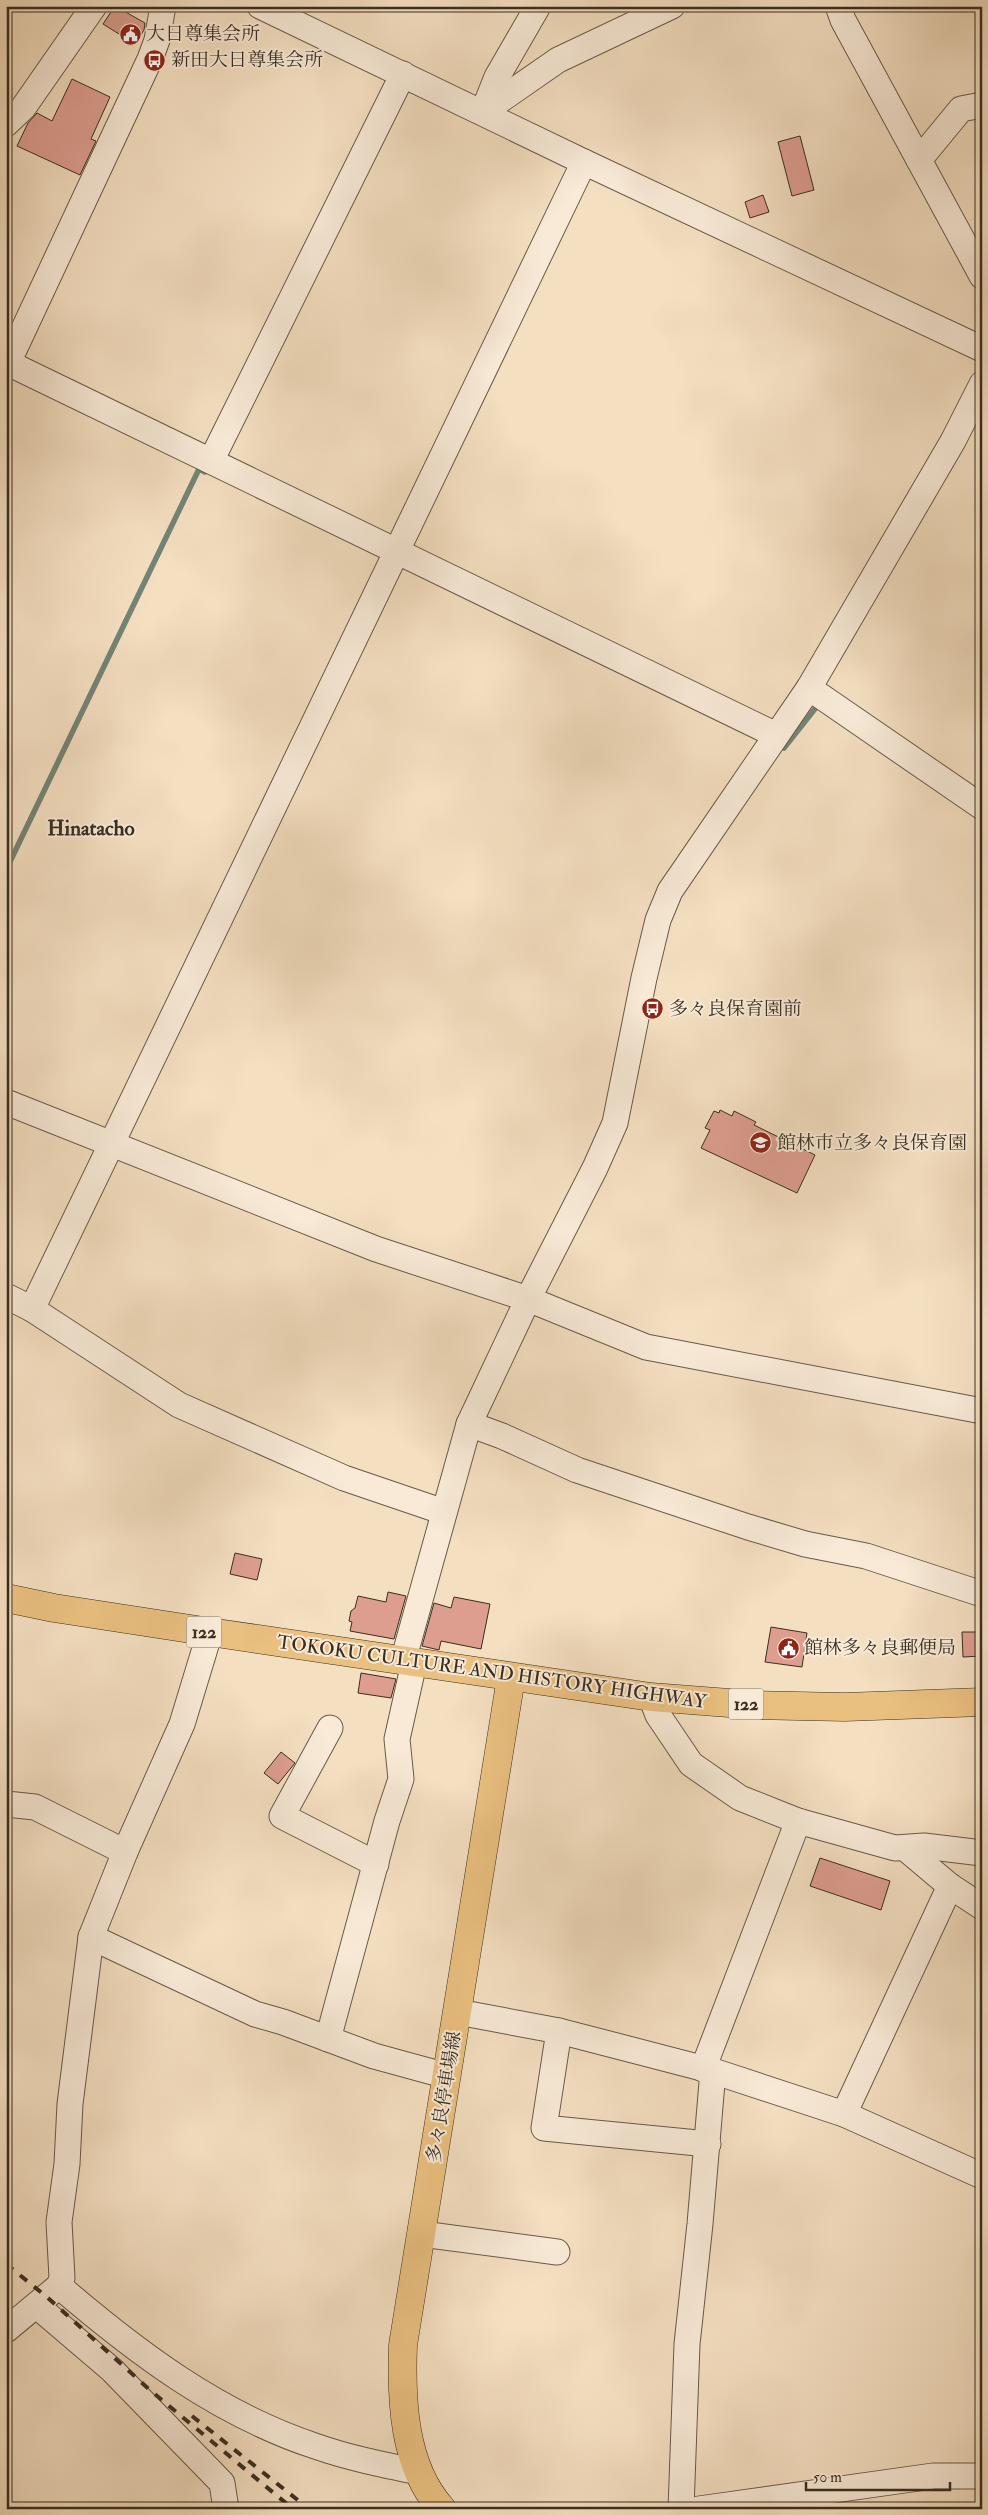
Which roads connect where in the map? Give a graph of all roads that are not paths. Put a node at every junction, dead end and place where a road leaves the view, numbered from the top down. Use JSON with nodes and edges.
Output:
{"nodes":[{"id":1,"x":94,"y":6,"type":"edge"},
{"id":2,"x":163,"y":6,"type":"edge"},
{"id":3,"x":260,"y":6,"type":"edge"},
{"id":4,"x":538,"y":6,"type":"edge"},
{"id":5,"x":672,"y":6,"type":"edge"},
{"id":6,"x":838,"y":6,"type":"edge"},
{"id":7,"x":402,"y":74,"type":"junction"},
{"id":8,"x":982,"y":105,"type":"edge"},
{"id":9,"x":483,"y":112,"type":"junction"},
{"id":10,"x":6,"y":124,"type":"edge"},
{"id":11,"x":919,"y":160,"type":"junction"},
{"id":12,"x":584,"y":162,"type":"junction"},
{"id":13,"x":982,"y":276,"type":"edge"},
{"id":14,"x":982,"y":349,"type":"edge"},
{"id":15,"x":7,"y":364,"type":"edge"},
{"id":16,"x":982,"y":384,"type":"edge"},
{"id":17,"x":211,"y":461,"type":"junction"},
{"id":18,"x":398,"y":551,"type":"junction"},
{"id":19,"x":809,"y":688,"type":"junction"},
{"id":20,"x":776,"y":735,"type":"junction"},
{"id":21,"x":982,"y":807,"type":"edge"},
{"id":22,"x":6,"y":1102,"type":"edge"},
{"id":23,"x":111,"y":1145,"type":"junction"},
{"id":24,"x":6,"y":1296,"type":"edge"},
{"id":25,"x":528,"y":1299,"type":"junction"},
{"id":26,"x":32,"y":1309,"type":"junction"},
{"id":27,"x":982,"y":1411,"type":"edge"},
{"id":28,"x":468,"y":1424,"type":"junction"},
{"id":29,"x":444,"y":1512,"type":"junction"},
{"id":30,"x":982,"y":1594,"type":"edge"},
{"id":31,"x":6,"y":1598,"type":"edge"},
{"id":32,"x":210,"y":1632,"type":"junction"},
{"id":33,"x":408,"y":1662,"type":"junction"},
{"id":34,"x":511,"y":1678,"type":"junction"},
{"id":35,"x":651,"y":1697,"type":"junction"},
{"id":36,"x":982,"y":1702,"type":"edge"},
{"id":37,"x":330,"y":1728,"type":"dead end"},
{"id":38,"x":6,"y":1804,"type":"edge"},
{"id":39,"x":798,"y":1821,"type":"junction"},
{"id":40,"x":906,"y":1849,"type":"junction"},
{"id":41,"x":981,"y":1851,"type":"edge"},
{"id":42,"x":125,"y":1852,"type":"junction"},
{"id":43,"x":376,"y":1864,"type":"junction"},
{"id":44,"x":950,"y":1886,"type":"junction"},
{"id":45,"x":982,"y":1906,"type":"edge"},
{"id":46,"x":91,"y":1937,"type":"junction"},
{"id":47,"x":458,"y":2012,"type":"junction"},
{"id":48,"x":559,"y":2031,"type":"junction"},
{"id":49,"x":328,"y":2038,"type":"junction"},
{"id":50,"x":708,"y":2070,"type":"junction"},
{"id":51,"x":447,"y":2076,"type":"junction"},
{"id":52,"x":844,"y":2114,"type":"junction"},
{"id":53,"x":708,"y":2144,"type":"junction"},
{"id":54,"x":982,"y":2176,"type":"edge"},
{"id":55,"x":422,"y":2234,"type":"junction"},
{"id":56,"x":557,"y":2252,"type":"dead end"},
{"id":57,"x":59,"y":2286,"type":"junction"},
{"id":58,"x":37,"y":2306,"type":"junction"},
{"id":59,"x":6,"y":2330,"type":"edge"},
{"id":60,"x":419,"y":2472,"type":"junction"},
{"id":61,"x":981,"y":2480,"type":"edge"},
{"id":62,"x":226,"y":2509,"type":"edge"},
{"id":63,"x":442,"y":2509,"type":"edge"},
{"id":64,"x":681,"y":2509,"type":"edge"},
{"id":65,"x":699,"y":2509,"type":"edge"}],
"edges":[{"from":1,"to":10,"type":"street"},
{"from":2,"to":15,"type":"street"},
{"from":3,"to":7,"type":"street"},
{"from":4,"to":9,"type":"street"},
{"from":5,"to":9,"type":"street"},
{"from":6,"to":11,"type":"street"},
{"from":7,"to":9,"type":"street"},
{"from":7,"to":17,"type":"street"},
{"from":8,"to":11,"type":"street"},
{"from":9,"to":12,"type":"street"},
{"from":11,"to":13,"type":"street"},
{"from":12,"to":14,"type":"street"},
{"from":12,"to":18,"type":"street"},
{"from":15,"to":17,"type":"street"},
{"from":16,"to":19,"type":"street"},
{"from":17,"to":18,"type":"street"},
{"from":18,"to":20,"type":"street"},
{"from":18,"to":23,"type":"street"},
{"from":19,"to":20,"type":"street"},
{"from":19,"to":21,"type":"street"},
{"from":20,"to":25,"type":"street"},
{"from":22,"to":23,"type":"street"},
{"from":23,"to":25,"type":"street"},
{"from":23,"to":26,"type":"street"},
{"from":24,"to":26,"type":"street"},
{"from":25,"to":27,"type":"street"},
{"from":25,"to":28,"type":"street"},
{"from":26,"to":29,"type":"street"},
{"from":28,"to":29,"type":"street"},
{"from":28,"to":30,"type":"street"},
{"from":29,"to":33,"type":"street"},
{"from":31,"to":32,"type":"main road","name":"TOKOKU CULTURE AND HISTORY HIGHWAY","number":"122"},
{"from":32,"to":33,"type":"main road","name":"TOKOKU CULTURE AND HISTORY HIGHWAY","number":"122"},
{"from":32,"to":42,"type":"street"},
{"from":33,"to":34,"type":"main road","name":"TOKOKU CULTURE AND HISTORY HIGHWAY","number":"122"},
{"from":33,"to":43,"type":"street"},
{"from":34,"to":35,"type":"main road","name":"TOKOKU CULTURE AND HISTORY HIGHWAY","number":"122"},
{"from":34,"to":47,"type":"main road","name":"多々良停車場線"},
{"from":35,"to":36,"type":"main road","name":"TOKOKU CULTURE AND HISTORY HIGHWAY","number":"122"},
{"from":35,"to":39,"type":"street"},
{"from":37,"to":43,"type":"street"},
{"from":38,"to":42,"type":"street"},
{"from":39,"to":40,"type":"street"},
{"from":39,"to":50,"type":"street"},
{"from":40,"to":41,"type":"street"},
{"from":40,"to":44,"type":"street"},
{"from":42,"to":46,"type":"street"},
{"from":43,"to":49,"type":"street"},
{"from":44,"to":45,"type":"street"},
{"from":44,"to":52,"type":"street"},
{"from":46,"to":49,"type":"street"},
{"from":46,"to":57,"type":"street"},
{"from":47,"to":48,"type":"street"},
{"from":47,"to":51,"type":"main road","name":"多々良停車場線"},
{"from":48,"to":50,"type":"street"},
{"from":48,"to":53,"type":"street"},
{"from":49,"to":51,"type":"street"},
{"from":50,"to":52,"type":"street"},
{"from":50,"to":53,"type":"street"},
{"from":51,"to":55,"type":"main road","name":"多々良停車場線"},
{"from":52,"to":54,"type":"street"},
{"from":53,"to":64,"type":"street"},
{"from":55,"to":56,"type":"street"},
{"from":55,"to":60,"type":"main road","name":"多々良停車場線"},
{"from":57,"to":58,"type":"street"},
{"from":57,"to":60,"type":"street"},
{"from":58,"to":59,"type":"street"},
{"from":58,"to":62,"type":"street"},
{"from":60,"to":63,"type":"main road","name":"多々良停車場線"},
{"from":61,"to":65,"type":"street"}]}
